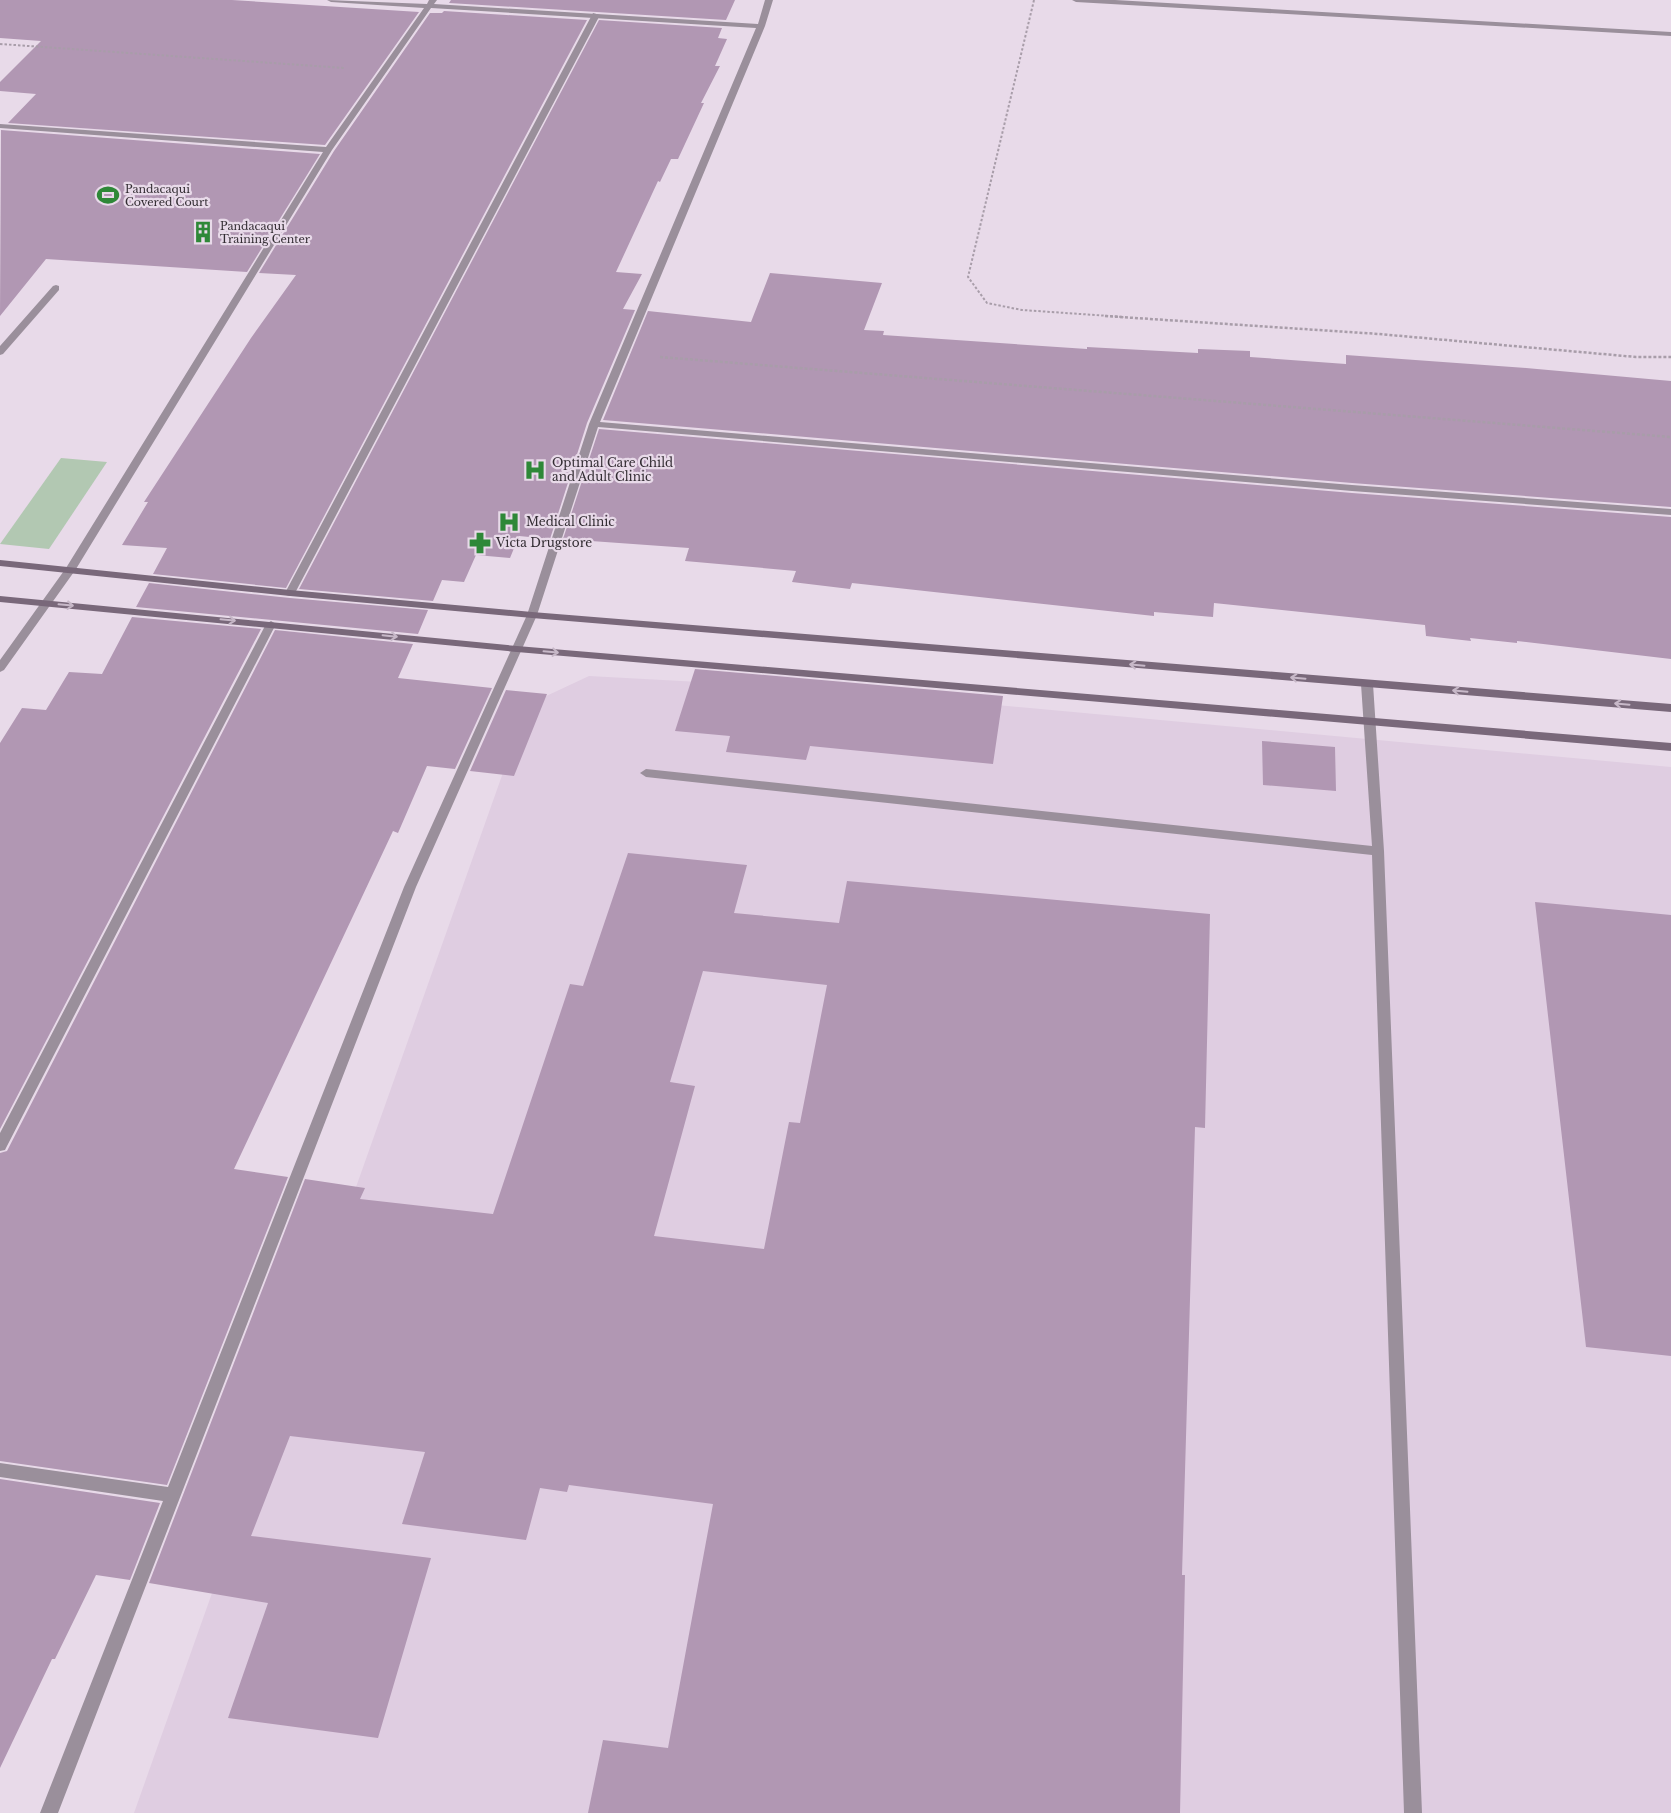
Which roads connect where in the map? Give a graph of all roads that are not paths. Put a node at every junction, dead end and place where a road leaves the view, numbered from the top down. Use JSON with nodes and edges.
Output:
{"nodes":[{"id":1,"x":331,"y":0,"type":"edge"},
{"id":2,"x":769,"y":0,"type":"edge"},
{"id":3,"x":1076,"y":0,"type":"edge"},
{"id":4,"x":431,"y":3,"type":"edge"},
{"id":5,"x":596,"y":15,"type":"junction"},
{"id":6,"x":761,"y":26,"type":"junction"},
{"id":7,"x":1671,"y":34,"type":"edge"},
{"id":8,"x":0,"y":126,"type":"edge"},
{"id":9,"x":328,"y":150,"type":"junction"},
{"id":10,"x":56,"y":288,"type":"dead end"},
{"id":11,"x":0,"y":352,"type":"edge"},
{"id":12,"x":594,"y":424,"type":"junction"},
{"id":13,"x":1671,"y":512,"type":"edge"},
{"id":14,"x":0,"y":564,"type":"edge"},
{"id":15,"x":71,"y":569,"type":"junction"},
{"id":16,"x":290,"y":594,"type":"junction"},
{"id":17,"x":0,"y":599,"type":"edge"},
{"id":18,"x":45,"y":603,"type":"junction"},
{"id":19,"x":532,"y":615,"type":"junction"},
{"id":20,"x":270,"y":624,"type":"junction"},
{"id":21,"x":518,"y":649,"type":"junction"},
{"id":22,"x":0,"y":668,"type":"edge"},
{"id":23,"x":1367,"y":684,"type":"junction"},
{"id":24,"x":1671,"y":708,"type":"edge"},
{"id":25,"x":1369,"y":720,"type":"junction"},
{"id":26,"x":1671,"y":747,"type":"edge"},
{"id":27,"x":646,"y":773,"type":"dead end"},
{"id":28,"x":1378,"y":851,"type":"junction"},
{"id":29,"x":0,"y":1146,"type":"edge"},
{"id":30,"x":0,"y":1470,"type":"edge"},
{"id":31,"x":174,"y":1495,"type":"junction"},
{"id":32,"x":49,"y":1813,"type":"edge"},
{"id":33,"x":1413,"y":1813,"type":"edge"}],
"edges":[{"from":1,"to":4,"type":"street"},
{"from":2,"to":6,"type":"street"},
{"from":3,"to":7,"type":"street"},
{"from":4,"to":5,"type":"street"},
{"from":4,"to":9,"type":"street"},
{"from":5,"to":6,"type":"street"},
{"from":5,"to":16,"type":"street"},
{"from":6,"to":12,"type":"street"},
{"from":8,"to":9,"type":"street"},
{"from":9,"to":15,"type":"street"},
{"from":10,"to":11,"type":"street"},
{"from":12,"to":13,"type":"street"},
{"from":12,"to":19,"type":"street"},
{"from":14,"to":15,"type":"street"},
{"from":15,"to":16,"type":"street"},
{"from":15,"to":18,"type":"street"},
{"from":16,"to":19,"type":"street"},
{"from":17,"to":18,"type":"street"},
{"from":18,"to":20,"type":"street","one_way":true},
{"from":18,"to":22,"type":"street"},
{"from":19,"to":21,"type":"street"},
{"from":23,"to":19,"type":"street","one_way":true},
{"from":20,"to":21,"type":"street","one_way":true},
{"from":20,"to":29,"type":"street"},
{"from":21,"to":25,"type":"street","one_way":true},
{"from":21,"to":31,"type":"street"},
{"from":24,"to":23,"type":"street","one_way":true},
{"from":23,"to":25,"type":"street"},
{"from":25,"to":26,"type":"street"},
{"from":25,"to":28,"type":"street"},
{"from":27,"to":28,"type":"street"},
{"from":28,"to":33,"type":"street"},
{"from":30,"to":31,"type":"street"},
{"from":31,"to":32,"type":"street"}]}
